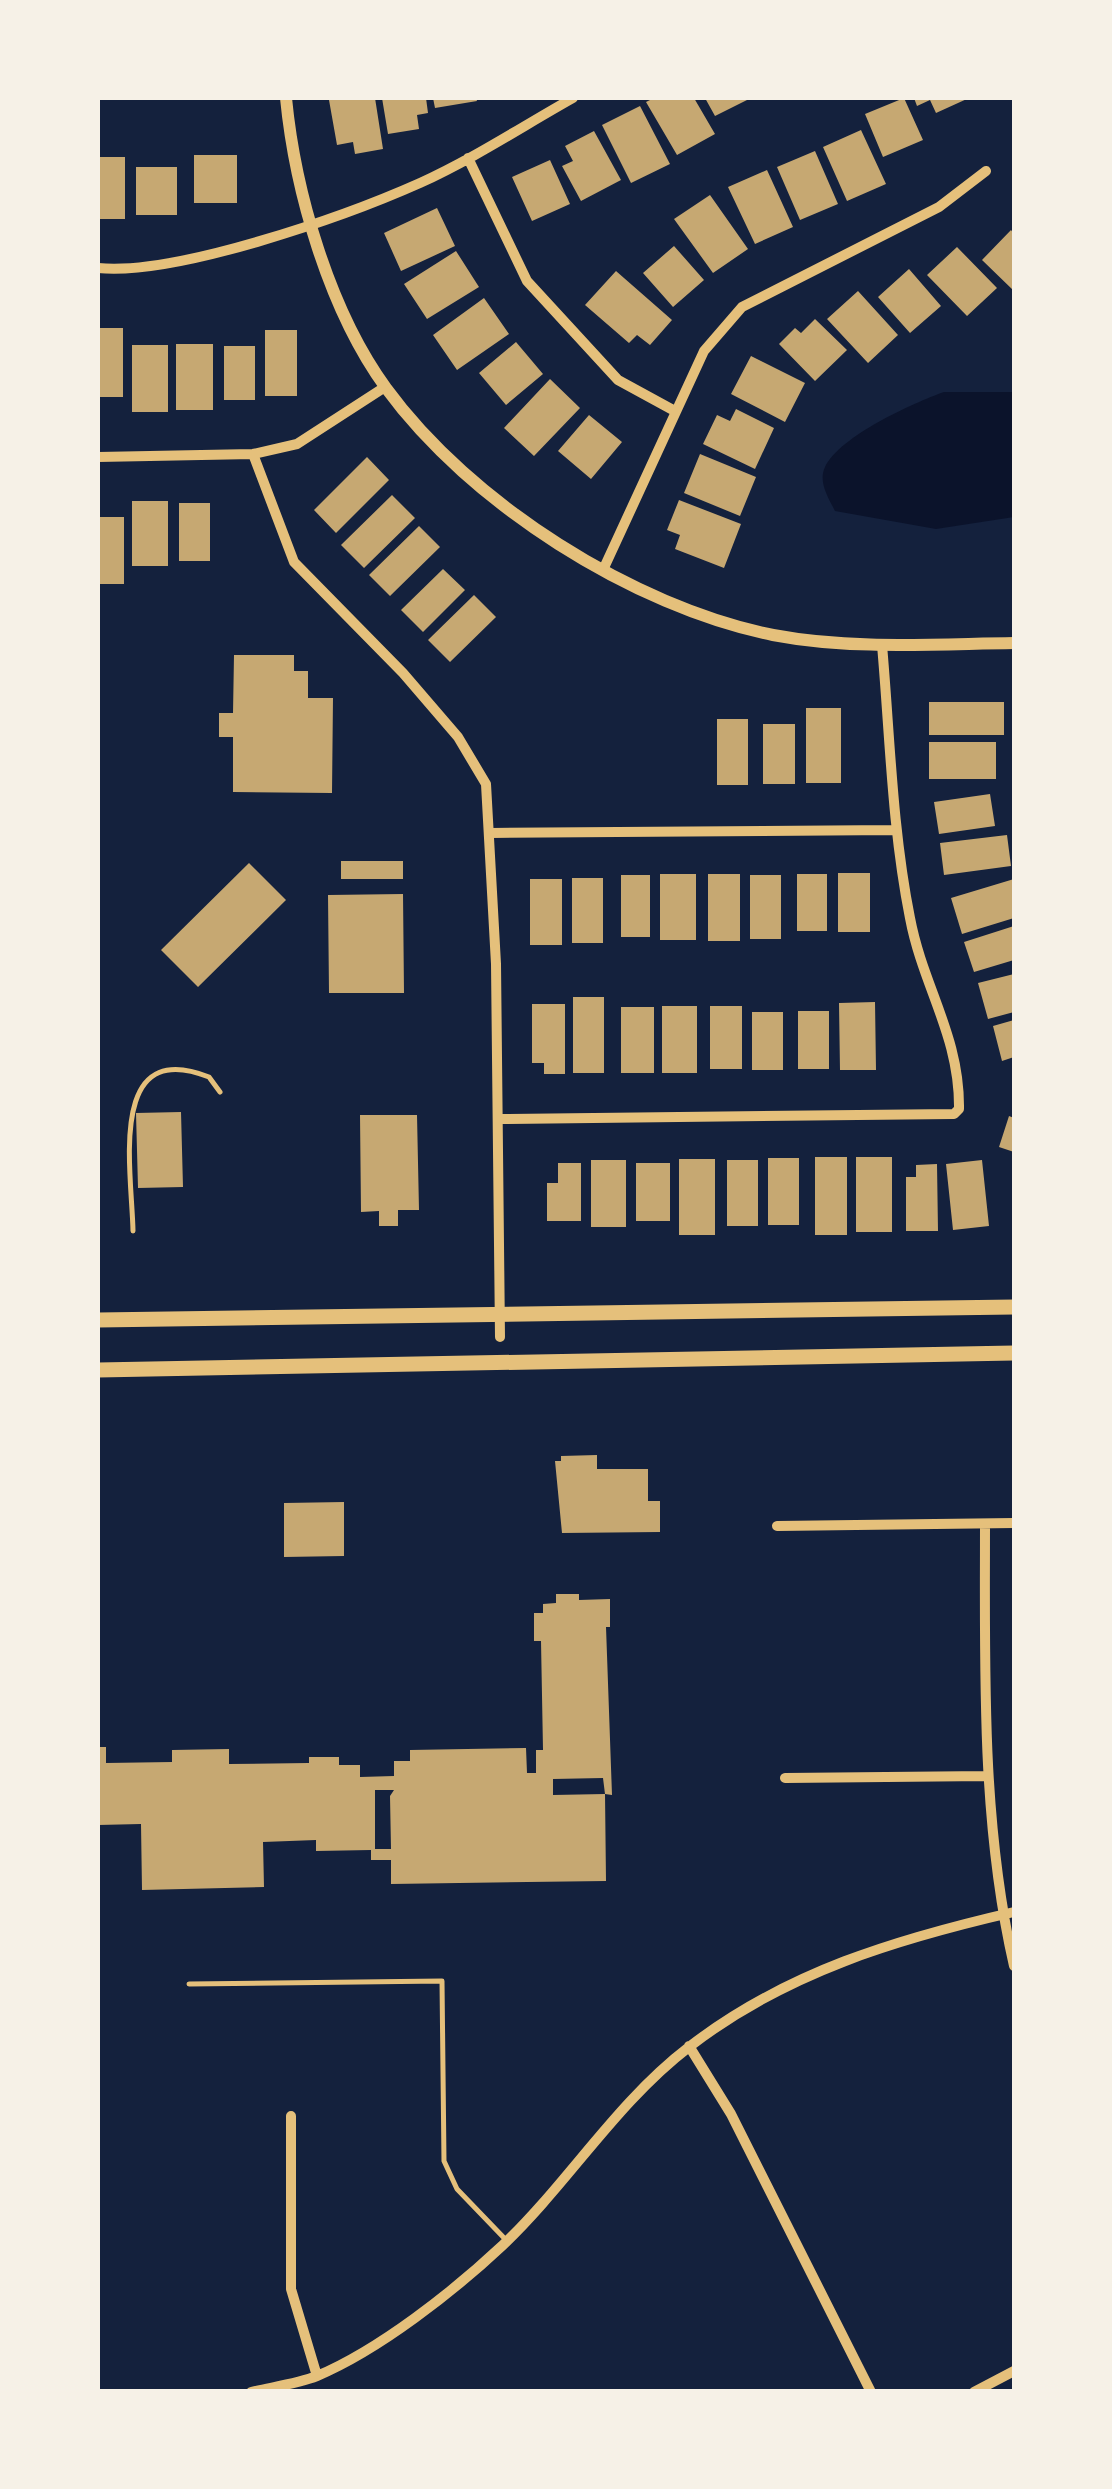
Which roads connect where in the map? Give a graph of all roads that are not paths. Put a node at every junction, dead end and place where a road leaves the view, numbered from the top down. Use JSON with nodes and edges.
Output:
{"nodes":[{"id":1,"x":286,"y":98,"type":"edge"},
{"id":2,"x":573,"y":98,"type":"edge"},
{"id":3,"x":468,"y":158,"type":"junction"},
{"id":4,"x":986,"y":171,"type":"dead end"},
{"id":5,"x":310,"y":222,"type":"junction"},
{"id":6,"x":98,"y":268,"type":"edge"},
{"id":7,"x":385,"y":387,"type":"junction"},
{"id":8,"x":672,"y":410,"type":"junction"},
{"id":9,"x":253,"y":454,"type":"junction"},
{"id":10,"x":98,"y":457,"type":"edge"},
{"id":11,"x":602,"y":570,"type":"junction"},
{"id":12,"x":1014,"y":643,"type":"edge"},
{"id":13,"x":882,"y":645,"type":"junction"},
{"id":14,"x":895,"y":830,"type":"junction"},
{"id":15,"x":491,"y":833,"type":"junction"},
{"id":16,"x":220,"y":1092,"type":"dead end"},
{"id":17,"x":499,"y":1119,"type":"junction"},
{"id":18,"x":133,"y":1231,"type":"dead end"},
{"id":19,"x":1014,"y":1307,"type":"edge"},
{"id":20,"x":501,"y":1315,"type":"junction"},
{"id":21,"x":98,"y":1320,"type":"edge"},
{"id":22,"x":500,"y":1338,"type":"dead end"},
{"id":23,"x":1014,"y":1353,"type":"edge"},
{"id":24,"x":98,"y":1370,"type":"edge"},
{"id":25,"x":1014,"y":1523,"type":"edge"},
{"id":26,"x":985,"y":1524,"type":"junction"},
{"id":27,"x":778,"y":1526,"type":"dead end"},
{"id":28,"x":987,"y":1776,"type":"junction"},
{"id":29,"x":785,"y":1778,"type":"dead end"},
{"id":30,"x":1009,"y":1913,"type":"edge"},
{"id":31,"x":1014,"y":1966,"type":"edge"},
{"id":32,"x":189,"y":1984,"type":"dead end"},
{"id":33,"x":690,"y":2046,"type":"junction"},
{"id":34,"x":291,"y":2116,"type":"dead end"},
{"id":35,"x":507,"y":2241,"type":"junction"},
{"id":36,"x":1014,"y":2371,"type":"edge"},
{"id":37,"x":317,"y":2376,"type":"junction"},
{"id":38,"x":251,"y":2392,"type":"edge"},
{"id":39,"x":871,"y":2392,"type":"edge"},
{"id":40,"x":974,"y":2392,"type":"edge"}],
"edges":[{"from":1,"to":5,"type":"street"},
{"from":2,"to":3,"type":"street"},
{"from":3,"to":5,"type":"street"},
{"from":3,"to":8,"type":"street"},
{"from":4,"to":8,"type":"street"},
{"from":5,"to":6,"type":"street"},
{"from":5,"to":7,"type":"street"},
{"from":7,"to":9,"type":"street"},
{"from":7,"to":11,"type":"street"},
{"from":8,"to":11,"type":"street"},
{"from":9,"to":10,"type":"street"},
{"from":9,"to":15,"type":"street"},
{"from":11,"to":13,"type":"street"},
{"from":12,"to":13,"type":"street"},
{"from":13,"to":14,"type":"street"},
{"from":14,"to":15,"type":"street"},
{"from":14,"to":17,"type":"street"},
{"from":15,"to":17,"type":"street"},
{"from":16,"to":18,"type":"lane"},
{"from":17,"to":20,"type":"street"},
{"from":19,"to":20,"type":"main road"},
{"from":20,"to":21,"type":"main road"},
{"from":20,"to":22,"type":"street"},
{"from":23,"to":24,"type":"main road"},
{"from":25,"to":26,"type":"street"},
{"from":26,"to":27,"type":"street"},
{"from":26,"to":28,"type":"street"},
{"from":28,"to":29,"type":"street"},
{"from":28,"to":30,"type":"street"},
{"from":30,"to":31,"type":"street"},
{"from":30,"to":33,"type":"street"},
{"from":32,"to":35,"type":"lane"},
{"from":33,"to":35,"type":"street"},
{"from":33,"to":39,"type":"street"},
{"from":34,"to":37,"type":"street"},
{"from":35,"to":37,"type":"street"},
{"from":36,"to":40,"type":"street"},
{"from":37,"to":38,"type":"street"}]}
